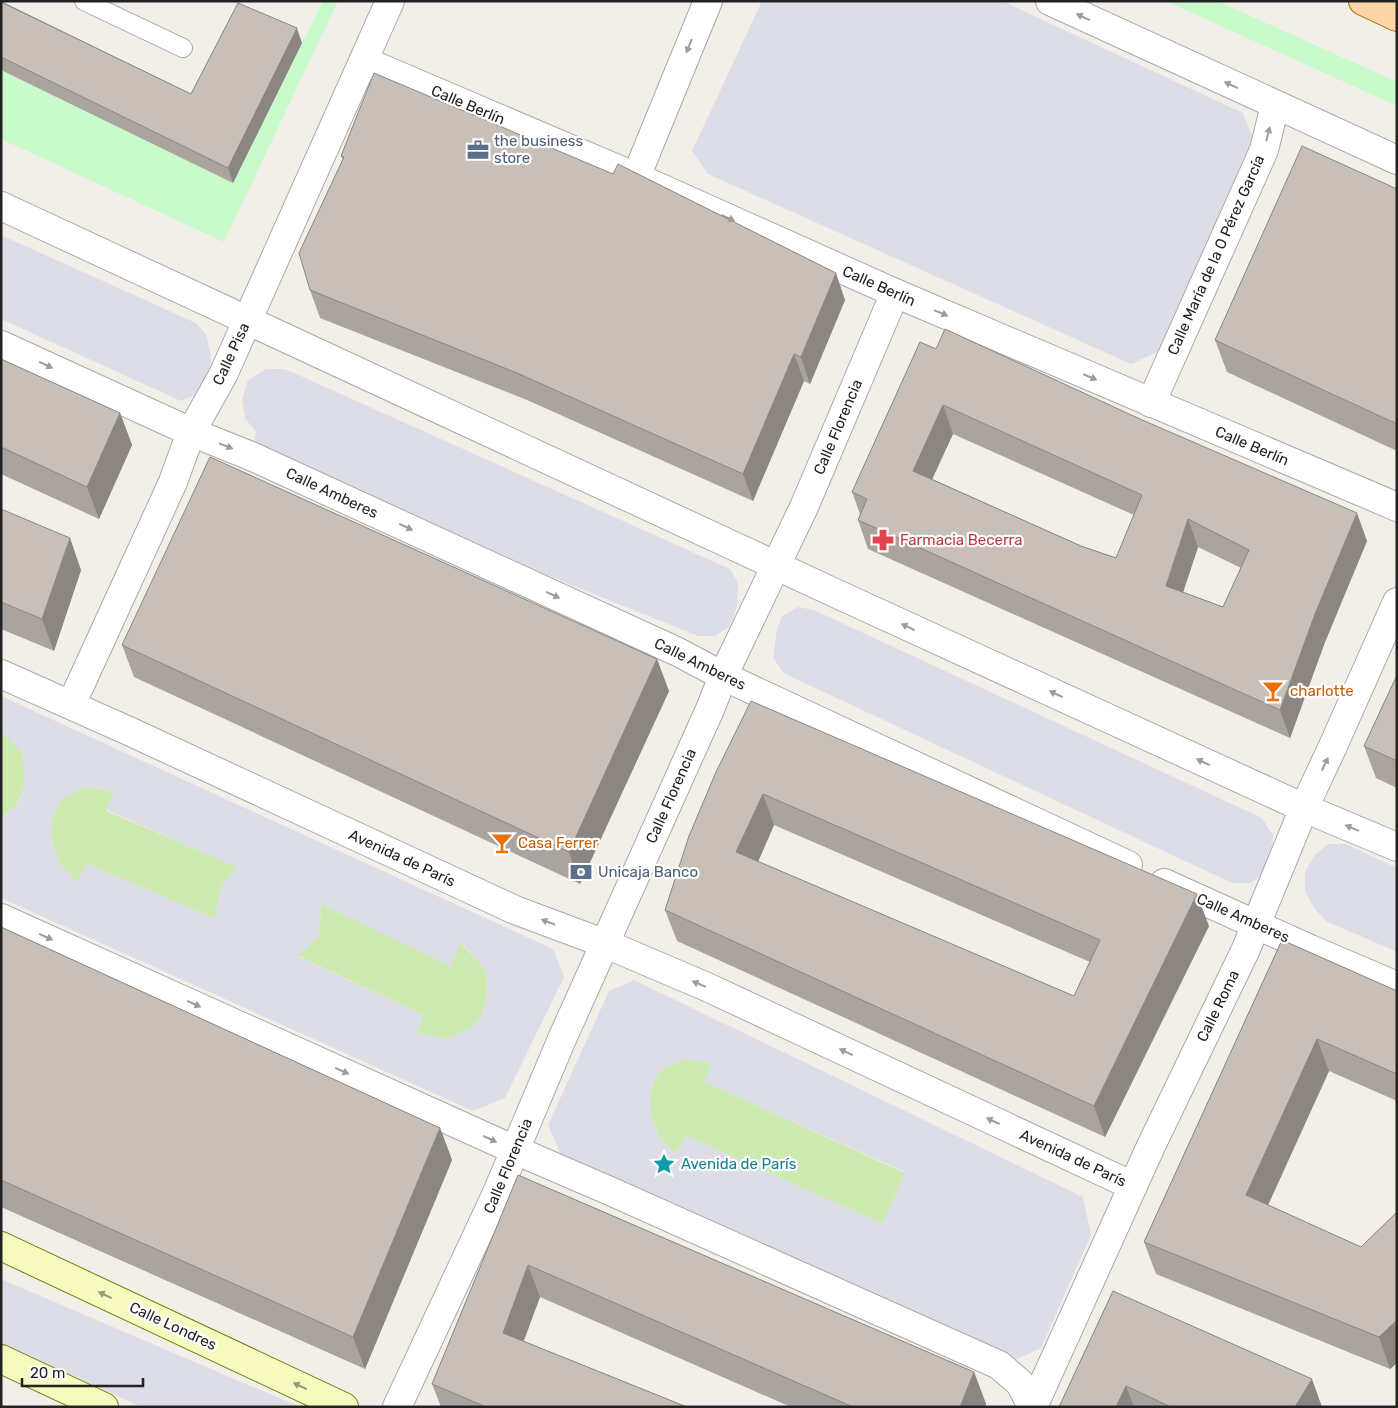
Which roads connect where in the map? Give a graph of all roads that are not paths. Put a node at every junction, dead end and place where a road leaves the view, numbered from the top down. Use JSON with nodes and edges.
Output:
{"nodes":[{"id":1,"x":84,"y":1,"type":"edge"},
{"id":2,"x":390,"y":1,"type":"edge"},
{"id":3,"x":708,"y":1,"type":"edge"},
{"id":4,"x":1050,"y":1,"type":"edge"},
{"id":5,"x":1363,"y":1,"type":"edge"},
{"id":6,"x":1397,"y":17,"type":"edge"},
{"id":7,"x":183,"y":48,"type":"dead end"},
{"id":8,"x":364,"y":61,"type":"junction"},
{"id":9,"x":1275,"y":105,"type":"junction"},
{"id":10,"x":1397,"y":160,"type":"edge"},
{"id":11,"x":636,"y":177,"type":"junction"},
{"id":12,"x":1,"y":206,"type":"edge"},
{"id":13,"x":895,"y":293,"type":"junction"},
{"id":14,"x":247,"y":320,"type":"junction"},
{"id":15,"x":1,"y":345,"type":"edge"},
{"id":16,"x":1151,"y":403,"type":"junction"},
{"id":17,"x":191,"y":432,"type":"junction"},
{"id":18,"x":1397,"y":507,"type":"edge"},
{"id":19,"x":775,"y":566,"type":"junction"},
{"id":20,"x":1397,"y":602,"type":"edge"},
{"id":21,"x":1,"y":674,"type":"edge"},
{"id":22,"x":723,"y":676,"type":"junction"},
{"id":23,"x":71,"y":705,"type":"junction"},
{"id":24,"x":1304,"y":808,"type":"junction"},
{"id":25,"x":1397,"y":847,"type":"edge"},
{"id":26,"x":1,"y":918,"type":"edge"},
{"id":27,"x":1256,"y":923,"type":"junction"},
{"id":28,"x":606,"y":944,"type":"junction"},
{"id":29,"x":1397,"y":986,"type":"edge"},
{"id":30,"x":515,"y":1150,"type":"junction"},
{"id":31,"x":1133,"y":1186,"type":"junction"},
{"id":32,"x":1,"y":1246,"type":"edge"},
{"id":33,"x":1,"y":1359,"type":"edge"},
{"id":34,"x":104,"y":1407,"type":"edge"},
{"id":35,"x":344,"y":1407,"type":"edge"},
{"id":36,"x":397,"y":1407,"type":"edge"},
{"id":37,"x":1033,"y":1407,"type":"edge"}],
"edges":[{"from":1,"to":7,"type":"lane"},
{"from":2,"to":8,"type":"street","name":"Calle Pisa"},
{"from":3,"to":11,"type":"street","one_way":true},
{"from":9,"to":4,"type":"street","one_way":true},
{"from":5,"to":6,"type":"main road"},
{"from":8,"to":11,"type":"street","name":"Calle Berlín"},
{"from":8,"to":14,"type":"street","name":"Calle Pisa"},
{"from":9,"to":10,"type":"street"},
{"from":16,"to":9,"type":"street","name":"Calle María de la O Pérez García","one_way":true},
{"from":11,"to":13,"type":"street","name":"Calle Berlín","one_way":true},
{"from":12,"to":14,"type":"street"},
{"from":13,"to":16,"type":"street","name":"Calle Berlín","one_way":true},
{"from":13,"to":19,"type":"street","name":"Calle Florencia"},
{"from":14,"to":17,"type":"street","name":"Calle Pisa"},
{"from":14,"to":19,"type":"street"},
{"from":15,"to":17,"type":"street","name":"Calle Amberes","one_way":true},
{"from":16,"to":18,"type":"street","name":"Calle Berlín"},
{"from":17,"to":22,"type":"street","name":"Calle Amberes","one_way":true},
{"from":17,"to":23,"type":"street","name":"Calle Pisa"},
{"from":19,"to":22,"type":"street","name":"Calle Florencia"},
{"from":24,"to":19,"type":"street","one_way":true},
{"from":24,"to":20,"type":"street","name":"Calle Roma","one_way":true},
{"from":21,"to":23,"type":"street","name":"Avenida de París"},
{"from":22,"to":27,"type":"street","name":"Calle Amberes"},
{"from":22,"to":28,"type":"street","name":"Calle Florencia"},
{"from":28,"to":23,"type":"street","name":"Avenida de París","one_way":true},
{"from":25,"to":24,"type":"street","one_way":true},
{"from":24,"to":27,"type":"street","name":"Calle Roma"},
{"from":26,"to":30,"type":"street","one_way":true},
{"from":27,"to":29,"type":"street","name":"Calle Amberes"},
{"from":27,"to":31,"type":"street","name":"Calle Roma"},
{"from":28,"to":30,"type":"street","name":"Calle Florencia"},
{"from":31,"to":28,"type":"street","name":"Avenida de París","one_way":true},
{"from":30,"to":36,"type":"street","name":"Calle Florencia"},
{"from":30,"to":37,"type":"street"},
{"from":31,"to":37,"type":"street","name":"Calle Roma"},
{"from":35,"to":32,"type":"main road","name":"Calle Londres","one_way":true},
{"from":33,"to":34,"type":"main road"}]}
